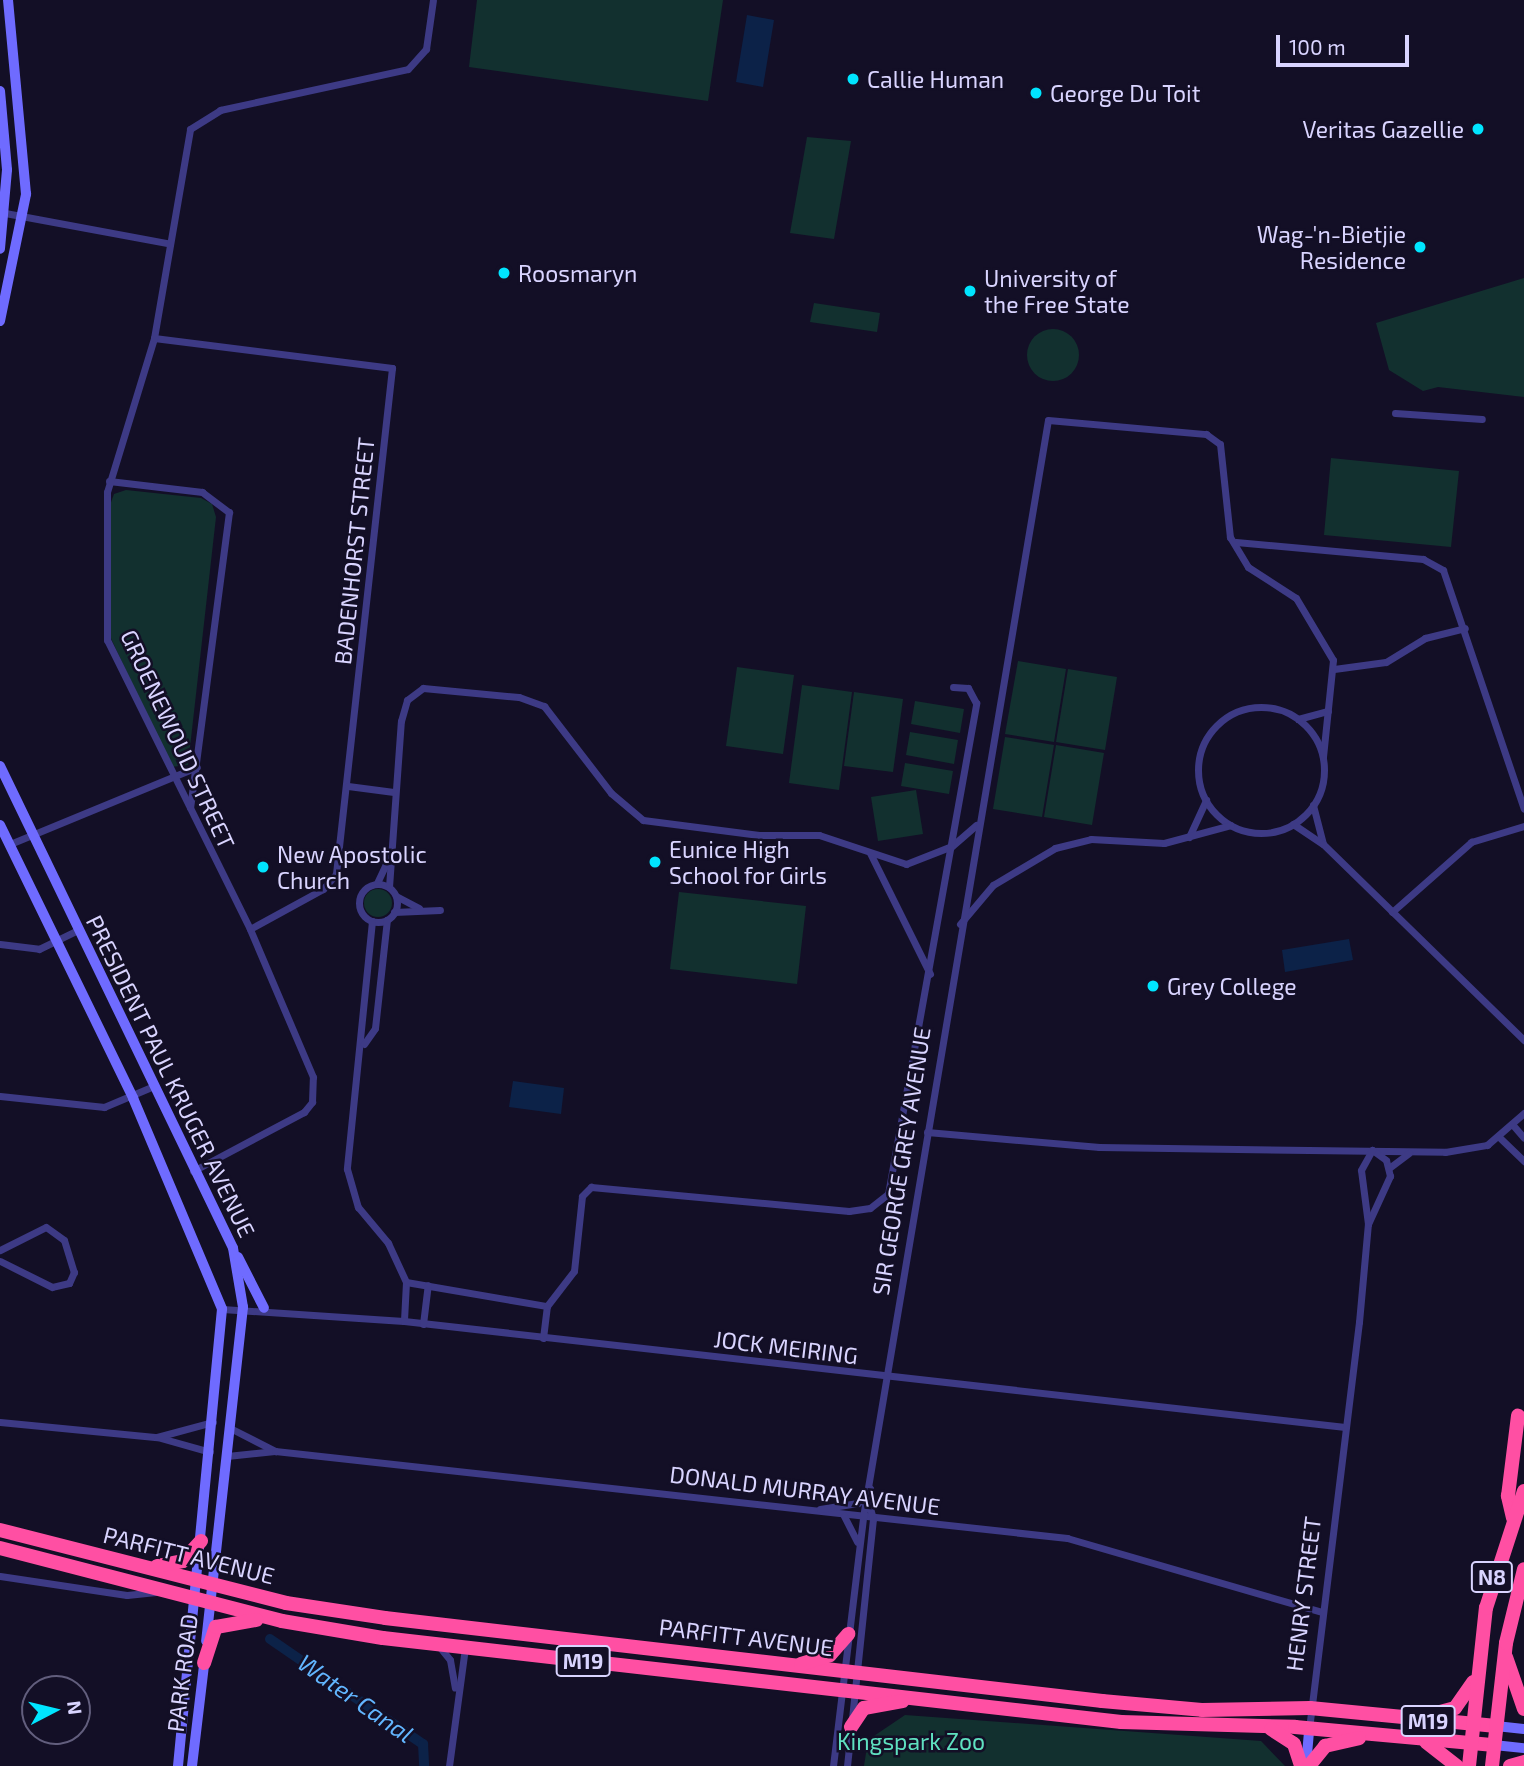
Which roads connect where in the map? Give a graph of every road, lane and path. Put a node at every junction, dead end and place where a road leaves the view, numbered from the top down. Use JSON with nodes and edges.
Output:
{"nodes":[{"id":1,"x":8,"y":0,"type":"edge"},
{"id":2,"x":433,"y":0,"type":"edge"},
{"id":3,"x":1,"y":99,"type":"edge"},
{"id":4,"x":21,"y":100,"type":"junction"},
{"id":5,"x":5,"y":213,"type":"junction"},
{"id":6,"x":25,"y":215,"type":"junction"},
{"id":7,"x":167,"y":243,"type":"junction"},
{"id":8,"x":0,"y":249,"type":"edge"},
{"id":9,"x":0,"y":321,"type":"edge"},
{"id":10,"x":154,"y":338,"type":"junction"},
{"id":11,"x":1395,"y":412,"type":"dead end"},
{"id":12,"x":1482,"y":419,"type":"dead end"},
{"id":13,"x":109,"y":481,"type":"junction"},
{"id":14,"x":127,"y":484,"type":"junction"},
{"id":15,"x":107,"y":492,"type":"junction"},
{"id":16,"x":1236,"y":542,"type":"junction"},
{"id":17,"x":1465,"y":628,"type":"junction"},
{"id":18,"x":1334,"y":668,"type":"junction"},
{"id":19,"x":953,"y":687,"type":"dead end"},
{"id":20,"x":1328,"y":711,"type":"junction"},
{"id":21,"x":1298,"y":719,"type":"junction"},
{"id":22,"x":1323,"y":757,"type":"junction"},
{"id":23,"x":197,"y":767,"type":"junction"},
{"id":24,"x":0,"y":769,"type":"edge"},
{"id":25,"x":171,"y":774,"type":"junction"},
{"id":26,"x":348,"y":786,"type":"junction"},
{"id":27,"x":394,"y":792,"type":"junction"},
{"id":28,"x":1206,"y":800,"type":"junction"},
{"id":29,"x":1314,"y":805,"type":"junction"},
{"id":30,"x":190,"y":808,"type":"junction"},
{"id":31,"x":1524,"y":809,"type":"edge"},
{"id":32,"x":1293,"y":824,"type":"junction"},
{"id":33,"x":0,"y":825,"type":"edge"},
{"id":34,"x":976,"y":825,"type":"junction"},
{"id":35,"x":1231,"y":825,"type":"junction"},
{"id":36,"x":1524,"y":826,"type":"edge"},
{"id":37,"x":32,"y":835,"type":"junction"},
{"id":38,"x":1189,"y":837,"type":"junction"},
{"id":39,"x":10,"y":844,"type":"junction"},
{"id":40,"x":1323,"y":844,"type":"junction"},
{"id":41,"x":952,"y":846,"type":"junction"},
{"id":42,"x":870,"y":852,"type":"junction"},
{"id":43,"x":387,"y":861,"type":"junction"},
{"id":44,"x":377,"y":883,"type":"junction"},
{"id":45,"x":389,"y":887,"type":"junction"},
{"id":46,"x":396,"y":896,"type":"junction"},
{"id":47,"x":419,"y":908,"type":"junction"},
{"id":48,"x":440,"y":910,"type":"dead end"},
{"id":49,"x":394,"y":912,"type":"junction"},
{"id":50,"x":1392,"y":912,"type":"junction"},
{"id":51,"x":387,"y":920,"type":"junction"},
{"id":52,"x":372,"y":921,"type":"junction"},
{"id":53,"x":958,"y":928,"type":"junction"},
{"id":54,"x":250,"y":929,"type":"junction"},
{"id":55,"x":78,"y":930,"type":"junction"},
{"id":56,"x":56,"y":942,"type":"junction"},
{"id":57,"x":0,"y":944,"type":"edge"},
{"id":58,"x":930,"y":974,"type":"junction"},
{"id":59,"x":1524,"y":1040,"type":"edge"},
{"id":60,"x":364,"y":1044,"type":"junction"},
{"id":61,"x":154,"y":1086,"type":"junction"},
{"id":62,"x":0,"y":1096,"type":"edge"},
{"id":63,"x":133,"y":1098,"type":"junction"},
{"id":64,"x":1524,"y":1113,"type":"edge"},
{"id":65,"x":1512,"y":1124,"type":"junction"},
{"id":66,"x":927,"y":1132,"type":"junction"},
{"id":67,"x":1499,"y":1137,"type":"junction"},
{"id":68,"x":1524,"y":1138,"type":"edge"},
{"id":69,"x":1371,"y":1150,"type":"junction"},
{"id":70,"x":1413,"y":1151,"type":"junction"},
{"id":71,"x":1524,"y":1161,"type":"edge"},
{"id":72,"x":1389,"y":1168,"type":"junction"},
{"id":73,"x":192,"y":1171,"type":"junction"},
{"id":74,"x":1368,"y":1224,"type":"junction"},
{"id":75,"x":233,"y":1248,"type":"junction"},
{"id":76,"x":0,"y":1250,"type":"edge"},
{"id":77,"x":0,"y":1261,"type":"edge"},
{"id":78,"x":406,"y":1282,"type":"junction"},
{"id":79,"x":428,"y":1285,"type":"junction"},
{"id":80,"x":547,"y":1306,"type":"junction"},
{"id":81,"x":243,"y":1307,"type":"junction"},
{"id":82,"x":222,"y":1308,"type":"junction"},
{"id":83,"x":264,"y":1308,"type":"junction"},
{"id":84,"x":404,"y":1321,"type":"junction"},
{"id":85,"x":424,"y":1324,"type":"junction"},
{"id":86,"x":543,"y":1338,"type":"junction"},
{"id":87,"x":885,"y":1378,"type":"junction"},
{"id":88,"x":1518,"y":1416,"type":"dead end"},
{"id":89,"x":216,"y":1420,"type":"junction"},
{"id":90,"x":0,"y":1422,"type":"edge"},
{"id":91,"x":1345,"y":1427,"type":"junction"},
{"id":92,"x":230,"y":1428,"type":"junction"},
{"id":93,"x":157,"y":1437,"type":"junction"},
{"id":94,"x":275,"y":1451,"type":"junction"},
{"id":95,"x":210,"y":1452,"type":"junction"},
{"id":96,"x":228,"y":1456,"type":"junction"},
{"id":97,"x":871,"y":1486,"type":"junction"},
{"id":98,"x":1524,"y":1491,"type":"edge"},
{"id":99,"x":869,"y":1503,"type":"junction"},
{"id":100,"x":805,"y":1510,"type":"junction"},
{"id":101,"x":843,"y":1516,"type":"junction"},
{"id":102,"x":863,"y":1517,"type":"junction"},
{"id":103,"x":873,"y":1518,"type":"junction"},
{"id":104,"x":1513,"y":1518,"type":"junction"},
{"id":105,"x":0,"y":1530,"type":"edge"},
{"id":106,"x":201,"y":1541,"type":"junction"},
{"id":107,"x":858,"y":1546,"type":"junction"},
{"id":108,"x":0,"y":1548,"type":"edge"},
{"id":109,"x":142,"y":1566,"type":"junction"},
{"id":110,"x":1524,"y":1569,"type":"edge"},
{"id":111,"x":0,"y":1576,"type":"edge"},
{"id":112,"x":197,"y":1581,"type":"junction"},
{"id":113,"x":213,"y":1585,"type":"junction"},
{"id":114,"x":163,"y":1590,"type":"junction"},
{"id":115,"x":196,"y":1599,"type":"junction"},
{"id":116,"x":211,"y":1603,"type":"junction"},
{"id":117,"x":1322,"y":1612,"type":"junction"},
{"id":118,"x":352,"y":1614,"type":"junction"},
{"id":119,"x":282,"y":1621,"type":"junction"},
{"id":120,"x":494,"y":1630,"type":"junction"},
{"id":121,"x":848,"y":1634,"type":"junction"},
{"id":122,"x":438,"y":1645,"type":"junction"},
{"id":123,"x":465,"y":1648,"type":"junction"},
{"id":124,"x":1505,"y":1652,"type":"junction"},
{"id":125,"x":573,"y":1660,"type":"junction"},
{"id":126,"x":204,"y":1663,"type":"junction"},
{"id":127,"x":793,"y":1666,"type":"junction"},
{"id":128,"x":1478,"y":1668,"type":"junction"},
{"id":129,"x":843,"y":1672,"type":"junction"},
{"id":130,"x":858,"y":1674,"type":"junction"},
{"id":131,"x":849,"y":1689,"type":"junction"},
{"id":132,"x":1044,"y":1693,"type":"junction"},
{"id":133,"x":456,"y":1696,"type":"junction"},
{"id":134,"x":921,"y":1698,"type":"junction"},
{"id":135,"x":1310,"y":1709,"type":"junction"},
{"id":136,"x":1524,"y":1709,"type":"edge"},
{"id":137,"x":1410,"y":1719,"type":"junction"},
{"id":138,"x":1121,"y":1722,"type":"junction"},
{"id":139,"x":1473,"y":1725,"type":"junction"},
{"id":140,"x":1496,"y":1726,"type":"junction"},
{"id":141,"x":851,"y":1727,"type":"junction"},
{"id":142,"x":1263,"y":1727,"type":"junction"},
{"id":143,"x":1309,"y":1729,"type":"junction"},
{"id":144,"x":1524,"y":1729,"type":"edge"},
{"id":145,"x":1378,"y":1734,"type":"junction"},
{"id":146,"x":1411,"y":1738,"type":"junction"},
{"id":147,"x":1471,"y":1743,"type":"junction"},
{"id":148,"x":1494,"y":1745,"type":"junction"},
{"id":149,"x":1524,"y":1748,"type":"edge"},
{"id":150,"x":1524,"y":1762,"type":"edge"},
{"id":151,"x":178,"y":1766,"type":"edge"},
{"id":152,"x":192,"y":1766,"type":"edge"},
{"id":153,"x":449,"y":1766,"type":"edge"},
{"id":154,"x":833,"y":1766,"type":"edge"},
{"id":155,"x":847,"y":1766,"type":"edge"},
{"id":156,"x":1306,"y":1766,"type":"edge"},
{"id":157,"x":1457,"y":1766,"type":"edge"},
{"id":158,"x":1469,"y":1766,"type":"edge"},
{"id":159,"x":1492,"y":1766,"type":"edge"},
{"id":160,"x":1510,"y":1766,"type":"edge"}],
"edges":[{"from":1,"to":4,"type":"street"},
{"from":2,"to":7,"type":"street","name":"GROENEWOUD STREET"},
{"from":3,"to":4,"type":"street"},
{"from":3,"to":5,"type":"street"},
{"from":4,"to":6,"type":"street"},
{"from":5,"to":6,"type":"street"},
{"from":5,"to":8,"type":"street"},
{"from":6,"to":7,"type":"street"},
{"from":6,"to":9,"type":"street"},
{"from":7,"to":10,"type":"street","name":"GROENEWOUD STREET"},
{"from":10,"to":13,"type":"street","name":"GROENEWOUD STREET"},
{"from":10,"to":26,"type":"street","name":"BADENHORST STREET"},
{"from":11,"to":12,"type":"street"},
{"from":13,"to":14,"type":"street"},
{"from":13,"to":15,"type":"street","name":"GROENEWOUD STREET"},
{"from":14,"to":15,"type":"street"},
{"from":14,"to":23,"type":"street"},
{"from":15,"to":25,"type":"street","name":"GROENEWOUD STREET"},
{"from":16,"to":17,"type":"street"},
{"from":16,"to":18,"type":"street"},
{"from":16,"to":34,"type":"street","name":"SIR GEORGE GREY AVENUE"},
{"from":17,"to":18,"type":"street"},
{"from":17,"to":31,"type":"street"},
{"from":18,"to":20,"type":"street"},
{"from":19,"to":41,"type":"street"},
{"from":20,"to":21,"type":"street"},
{"from":20,"to":22,"type":"street"},
{"from":21,"to":22,"type":"street"},
{"from":21,"to":28,"type":"street"},
{"from":22,"to":29,"type":"street"},
{"from":23,"to":25,"type":"street"},
{"from":23,"to":30,"type":"street"},
{"from":24,"to":37,"type":"street","name":"PRESIDENT PAUL KRUGER AVENUE"},
{"from":25,"to":30,"type":"street","name":"GROENEWOUD STREET"},
{"from":25,"to":37,"type":"street"},
{"from":26,"to":27,"type":"street"},
{"from":26,"to":54,"type":"street","name":"BADENHORST STREET"},
{"from":27,"to":42,"type":"street"},
{"from":27,"to":43,"type":"street"},
{"from":28,"to":35,"type":"street"},
{"from":28,"to":38,"type":"street"},
{"from":29,"to":32,"type":"street"},
{"from":29,"to":40,"type":"street"},
{"from":30,"to":54,"type":"street","name":"GROENEWOUD STREET"},
{"from":32,"to":35,"type":"street"},
{"from":32,"to":40,"type":"street"},
{"from":33,"to":39,"type":"street","name":"PRESIDENT PAUL KRUGER AVENUE"},
{"from":34,"to":41,"type":"street"},
{"from":34,"to":53,"type":"street","name":"SIR GEORGE GREY AVENUE"},
{"from":35,"to":38,"type":"street"},
{"from":36,"to":50,"type":"street"},
{"from":37,"to":39,"type":"street"},
{"from":37,"to":55,"type":"street","name":"PRESIDENT PAUL KRUGER AVENUE"},
{"from":38,"to":53,"type":"street"},
{"from":39,"to":56,"type":"street","name":"PRESIDENT PAUL KRUGER AVENUE"},
{"from":40,"to":50,"type":"street"},
{"from":41,"to":42,"type":"street"},
{"from":41,"to":58,"type":"street"},
{"from":42,"to":58,"type":"street"},
{"from":43,"to":44,"type":"street"},
{"from":43,"to":45,"type":"street"},
{"from":44,"to":45,"type":"street"},
{"from":44,"to":52,"type":"street"},
{"from":45,"to":46,"type":"street"},
{"from":46,"to":47,"type":"street"},
{"from":46,"to":49,"type":"street"},
{"from":47,"to":48,"type":"street"},
{"from":47,"to":49,"type":"street"},
{"from":49,"to":51,"type":"street"},
{"from":50,"to":59,"type":"street"},
{"from":51,"to":52,"type":"street"},
{"from":51,"to":60,"type":"street"},
{"from":52,"to":60,"type":"street"},
{"from":53,"to":66,"type":"street","name":"SIR GEORGE GREY AVENUE"},
{"from":54,"to":73,"type":"street","name":"GROENEWOUD STREET"},
{"from":55,"to":56,"type":"street"},
{"from":55,"to":61,"type":"street","name":"PRESIDENT PAUL KRUGER AVENUE"},
{"from":56,"to":57,"type":"street"},
{"from":56,"to":63,"type":"street","name":"PRESIDENT PAUL KRUGER AVENUE"},
{"from":58,"to":80,"type":"street"},
{"from":60,"to":78,"type":"street"},
{"from":61,"to":63,"type":"street"},
{"from":61,"to":73,"type":"street","name":"PRESIDENT PAUL KRUGER AVENUE"},
{"from":62,"to":63,"type":"street"},
{"from":63,"to":82,"type":"street","name":"PRESIDENT PAUL KRUGER AVENUE"},
{"from":64,"to":65,"type":"street"},
{"from":65,"to":67,"type":"street"},
{"from":65,"to":68,"type":"street"},
{"from":66,"to":69,"type":"street"},
{"from":66,"to":87,"type":"street","name":"SIR GEORGE GREY AVENUE"},
{"from":67,"to":70,"type":"street"},
{"from":67,"to":71,"type":"street"},
{"from":69,"to":70,"type":"street"},
{"from":69,"to":72,"type":"street"},
{"from":69,"to":74,"type":"street"},
{"from":70,"to":72,"type":"street"},
{"from":72,"to":74,"type":"street"},
{"from":73,"to":75,"type":"street","name":"PRESIDENT PAUL KRUGER AVENUE"},
{"from":74,"to":91,"type":"street","name":"HENRY STREET"},
{"from":75,"to":81,"type":"street","name":"PRESIDENT PAUL KRUGER AVENUE"},
{"from":75,"to":83,"type":"street"},
{"from":76,"to":77,"type":"street"},
{"from":78,"to":79,"type":"street"},
{"from":78,"to":84,"type":"street"},
{"from":79,"to":80,"type":"street"},
{"from":79,"to":85,"type":"street"},
{"from":80,"to":86,"type":"street"},
{"from":81,"to":82,"type":"street","name":"JOCK MEIRING"},
{"from":81,"to":83,"type":"street","name":"JOCK MEIRING"},
{"from":81,"to":92,"type":"street","name":"PRESIDENT PAUL KRUGER AVENUE"},
{"from":82,"to":89,"type":"street","name":"PRESIDENT PAUL KRUGER AVENUE"},
{"from":83,"to":84,"type":"street","name":"JOCK MEIRING"},
{"from":84,"to":85,"type":"street","name":"JOCK MEIRING"},
{"from":85,"to":86,"type":"street","name":"JOCK MEIRING"},
{"from":86,"to":87,"type":"street","name":"JOCK MEIRING"},
{"from":87,"to":91,"type":"street","name":"JOCK MEIRING"},
{"from":87,"to":97,"type":"street","name":"SIR GEORGE GREY AVENUE"},
{"from":88,"to":104,"type":"highway"},
{"from":89,"to":93,"type":"street"},
{"from":89,"to":95,"type":"street","name":"PRESIDENT PAUL KRUGER AVENUE"},
{"from":90,"to":93,"type":"street"},
{"from":91,"to":117,"type":"street","name":"HENRY STREET"},
{"from":92,"to":94,"type":"street","name":"DONALD MURRAY AVENUE"},
{"from":92,"to":96,"type":"street","name":"PRESIDENT PAUL KRUGER AVENUE"},
{"from":93,"to":95,"type":"street"},
{"from":94,"to":96,"type":"street","name":"DONALD MURRAY AVENUE"},
{"from":94,"to":100,"type":"street","name":"DONALD MURRAY AVENUE"},
{"from":95,"to":106,"type":"street","name":"PRESIDENT PAUL KRUGER AVENUE"},
{"from":96,"to":113,"type":"street","name":"PRESIDENT PAUL KRUGER AVENUE"},
{"from":97,"to":99,"type":"street","name":"SIR GEORGE GREY AVENUE"},
{"from":97,"to":100,"type":"street"},
{"from":98,"to":104,"type":"highway","number":"N8"},
{"from":99,"to":102,"type":"street","name":"SIR GEORGE GREY AVENUE"},
{"from":99,"to":103,"type":"street","name":"SIR GEORGE GREY AVENUE"},
{"from":100,"to":101,"type":"street","name":"DONALD MURRAY AVENUE"},
{"from":101,"to":102,"type":"street","name":"DONALD MURRAY AVENUE"},
{"from":101,"to":107,"type":"street"},
{"from":102,"to":103,"type":"street","name":"DONALD MURRAY AVENUE"},
{"from":102,"to":107,"type":"street","name":"SIR GEORGE GREY AVENUE"},
{"from":103,"to":117,"type":"street","name":"DONALD MURRAY AVENUE"},
{"from":103,"to":130,"type":"street","name":"SIR GEORGE GREY AVENUE"},
{"from":104,"to":128,"type":"highway","number":"N8"},
{"from":105,"to":109,"type":"highway","name":"PARFITT AVENUE","number":"M19"},
{"from":106,"to":109,"type":"highway"},
{"from":106,"to":112,"type":"street","name":"PRESIDENT PAUL KRUGER AVENUE"},
{"from":107,"to":121,"type":"street","name":"SIR GEORGE GREY AVENUE"},
{"from":108,"to":114,"type":"highway","name":"PARFITT AVENUE","number":"M19"},
{"from":109,"to":112,"type":"highway","name":"PARFITT AVENUE","number":"M19"},
{"from":110,"to":124,"type":"highway","number":"N8"},
{"from":111,"to":114,"type":"street","name":"PARFITT AVENUE"},
{"from":112,"to":113,"type":"highway","name":"PARFITT AVENUE","number":"M19"},
{"from":112,"to":115,"type":"street","name":"PRESIDENT PAUL KRUGER AVENUE"},
{"from":113,"to":116,"type":"street","name":"PARK ROAD"},
{"from":113,"to":118,"type":"highway","name":"PARFITT AVENUE","number":"M19"},
{"from":114,"to":115,"type":"highway","name":"PARFITT AVENUE","number":"M19"},
{"from":115,"to":116,"type":"highway","name":"PARFITT AVENUE","number":"M19"},
{"from":115,"to":151,"type":"street","name":"PARK ROAD"},
{"from":116,"to":119,"type":"highway","name":"PARFITT AVENUE","number":"M19"},
{"from":116,"to":126,"type":"street","name":"PARK ROAD"},
{"from":117,"to":135,"type":"street","name":"HENRY STREET"},
{"from":118,"to":120,"type":"highway","name":"PARFITT AVENUE","number":"M19"},
{"from":118,"to":123,"type":"highway"},
{"from":119,"to":122,"type":"highway","name":"PARFITT AVENUE","number":"M19"},
{"from":119,"to":126,"type":"highway"},
{"from":120,"to":125,"type":"highway"},
{"from":120,"to":127,"type":"highway","name":"PARFITT AVENUE","number":"M19"},
{"from":121,"to":127,"type":"highway"},
{"from":121,"to":129,"type":"street","name":"SIR GEORGE GREY AVENUE"},
{"from":122,"to":123,"type":"highway","name":"PARFITT AVENUE","number":"M19"},
{"from":122,"to":133,"type":"street"},
{"from":123,"to":125,"type":"highway","name":"PARFITT AVENUE","number":"M19"},
{"from":123,"to":133,"type":"street"},
{"from":124,"to":136,"type":"highway"},
{"from":124,"to":140,"type":"highway","number":"N8"},
{"from":125,"to":131,"type":"highway","name":"PARFITT AVENUE","number":"M19"},
{"from":126,"to":152,"type":"street","name":"PARK ROAD"},
{"from":127,"to":129,"type":"highway","name":"PARFITT AVENUE","number":"M19"},
{"from":128,"to":137,"type":"highway"},
{"from":128,"to":139,"type":"highway","number":"N8"},
{"from":129,"to":130,"type":"highway","name":"PARFITT AVENUE","number":"M19"},
{"from":129,"to":131,"type":"street","name":"SIR GEORGE GREY AVENUE"},
{"from":130,"to":131,"type":"street","name":"SIR GEORGE GREY AVENUE"},
{"from":130,"to":132,"type":"highway","name":"PARFITT AVENUE","number":"M19"},
{"from":131,"to":134,"type":"highway","name":"PARFITT AVENUE","number":"M19"},
{"from":131,"to":141,"type":"street"},
{"from":131,"to":154,"type":"street"},
{"from":132,"to":135,"type":"highway","name":"PARFITT AVENUE","number":"M19"},
{"from":132,"to":138,"type":"highway"},
{"from":133,"to":153,"type":"street"},
{"from":134,"to":138,"type":"highway","name":"PARFITT AVENUE","number":"M19"},
{"from":134,"to":141,"type":"highway"},
{"from":135,"to":137,"type":"highway","name":"PARFITT AVENUE","number":"M19"},
{"from":135,"to":143,"type":"street","name":"HENRY STREET"},
{"from":137,"to":139,"type":"highway","name":"PARFITT AVENUE","number":"M19"},
{"from":138,"to":142,"type":"highway","name":"PARFITT AVENUE","number":"M19"},
{"from":139,"to":140,"type":"highway","name":"PARFITT AVENUE","number":"M19"},
{"from":139,"to":147,"type":"highway","number":"N8"},
{"from":140,"to":144,"type":"street"},
{"from":140,"to":148,"type":"highway","number":"N8"},
{"from":141,"to":155,"type":"street"},
{"from":142,"to":143,"type":"highway","name":"PARFITT AVENUE","number":"M19"},
{"from":142,"to":156,"type":"highway"},
{"from":143,"to":145,"type":"highway","name":"PARFITT AVENUE","number":"M19"},
{"from":143,"to":156,"type":"street","name":"HENRY STREET"},
{"from":145,"to":146,"type":"highway","name":"PARFITT AVENUE","number":"M19"},
{"from":145,"to":156,"type":"highway"},
{"from":146,"to":147,"type":"highway","name":"PARFITT AVENUE","number":"M19"},
{"from":146,"to":157,"type":"highway"},
{"from":147,"to":148,"type":"highway","name":"PARFITT AVENUE","number":"M19"},
{"from":147,"to":158,"type":"highway","number":"N8"},
{"from":148,"to":149,"type":"street"},
{"from":148,"to":159,"type":"highway","number":"N8"},
{"from":150,"to":160,"type":"highway"}]}
